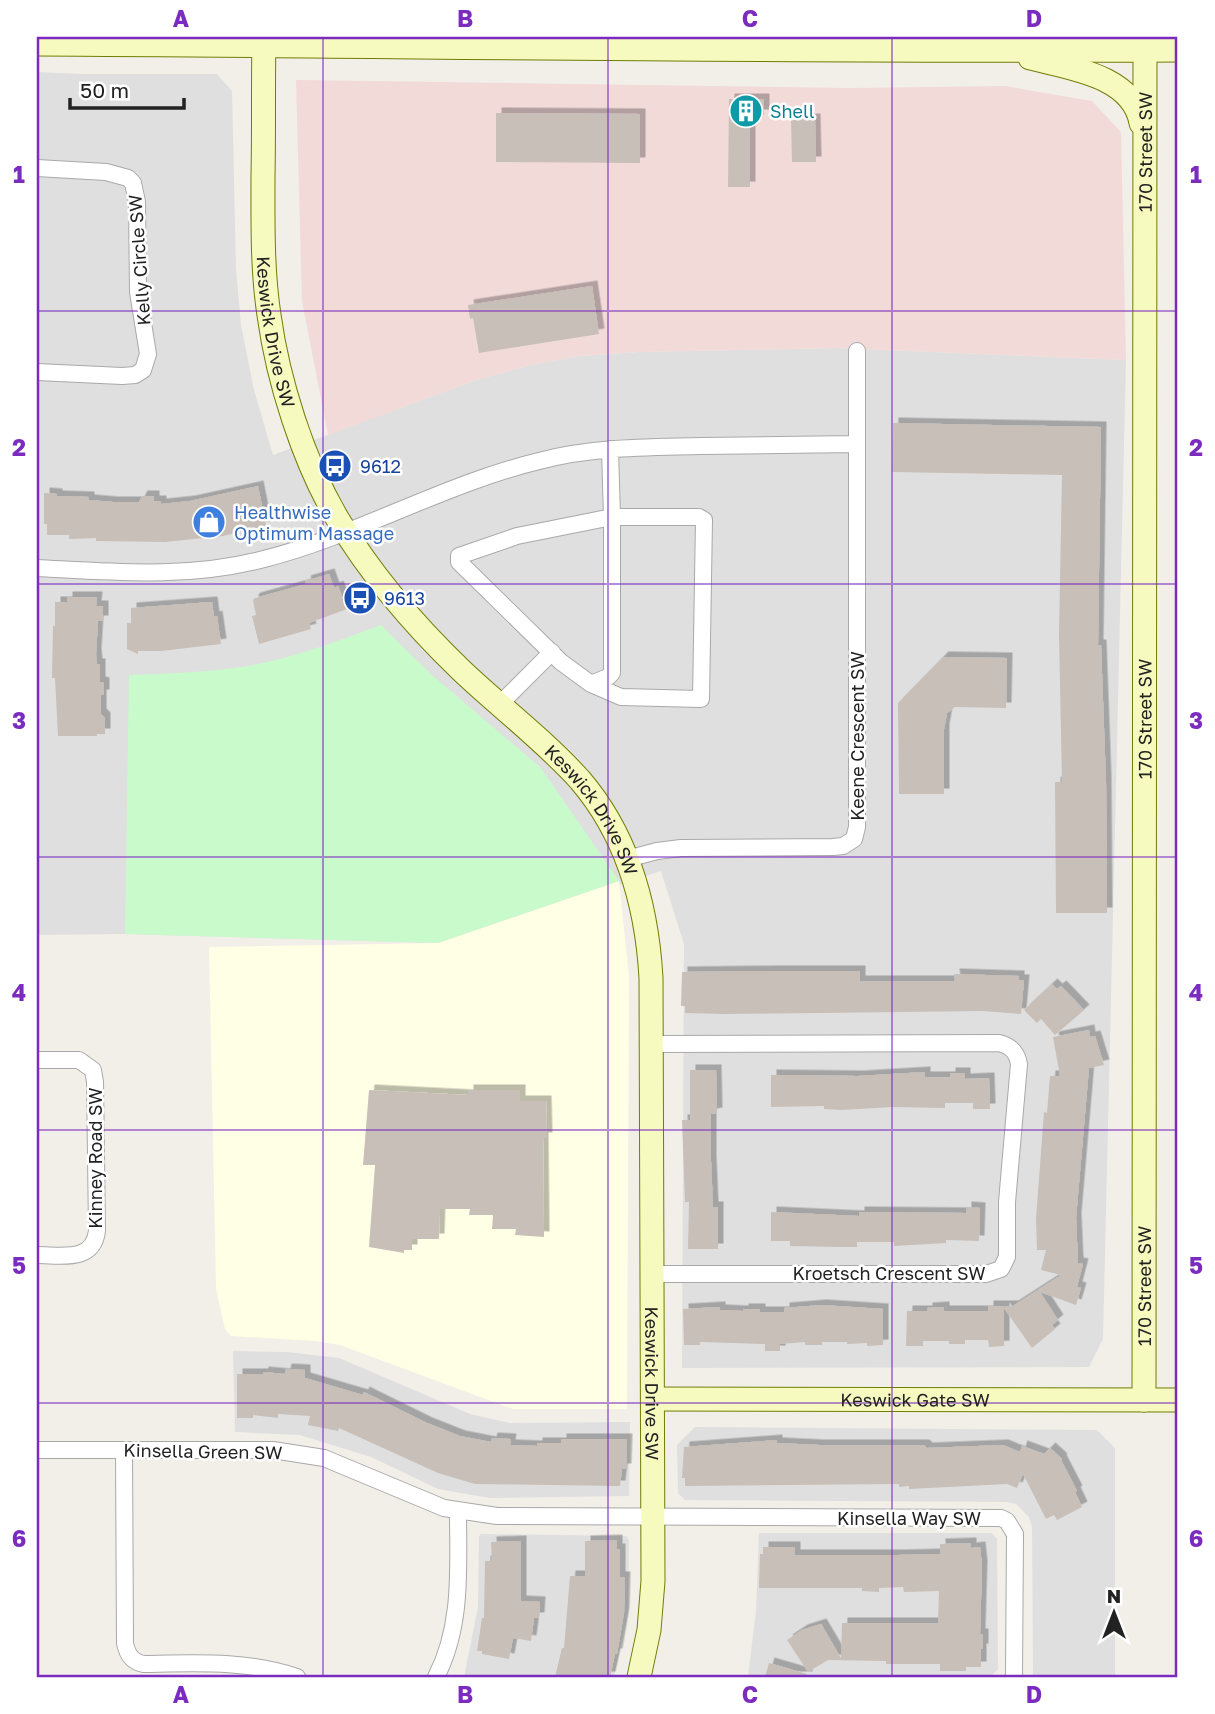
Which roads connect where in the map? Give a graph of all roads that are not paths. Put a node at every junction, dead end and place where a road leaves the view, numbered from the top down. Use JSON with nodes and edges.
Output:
{"nodes":[{"id":1,"x":833,"y":37,"type":"edge"},
{"id":2,"x":264,"y":41,"type":"edge"},
{"id":3,"x":1147,"y":41,"type":"edge"},
{"id":4,"x":37,"y":44,"type":"edge"},
{"id":5,"x":1000,"y":49,"type":"junction"},
{"id":6,"x":814,"y":50,"type":"junction"},
{"id":7,"x":1178,"y":50,"type":"edge"},
{"id":8,"x":1144,"y":136,"type":"junction"},
{"id":9,"x":37,"y":168,"type":"edge"},
{"id":10,"x":857,"y":351,"type":"dead end"},
{"id":11,"x":37,"y":372,"type":"edge"},
{"id":12,"x":856,"y":444,"type":"junction"},
{"id":13,"x":610,"y":449,"type":"junction"},
{"id":14,"x":612,"y":517,"type":"junction"},
{"id":15,"x":346,"y":531,"type":"junction"},
{"id":16,"x":37,"y":568,"type":"edge"},
{"id":17,"x":552,"y":652,"type":"junction"},
{"id":18,"x":592,"y":684,"type":"junction"},
{"id":19,"x":500,"y":704,"type":"junction"},
{"id":20,"x":627,"y":859,"type":"junction"},
{"id":21,"x":651,"y":1044,"type":"junction"},
{"id":22,"x":37,"y":1060,"type":"edge"},
{"id":23,"x":37,"y":1255,"type":"edge"},
{"id":24,"x":652,"y":1274,"type":"junction"},
{"id":25,"x":653,"y":1399,"type":"junction"},
{"id":26,"x":1144,"y":1400,"type":"junction"},
{"id":27,"x":1178,"y":1400,"type":"edge"},
{"id":28,"x":37,"y":1450,"type":"edge"},
{"id":29,"x":124,"y":1450,"type":"junction"},
{"id":30,"x":458,"y":1510,"type":"junction"},
{"id":31,"x":653,"y":1516,"type":"junction"},
{"id":32,"x":297,"y":1677,"type":"edge"},
{"id":33,"x":436,"y":1677,"type":"edge"},
{"id":34,"x":639,"y":1677,"type":"edge"},
{"id":35,"x":1014,"y":1677,"type":"edge"}],
"edges":[{"from":1,"to":6,"type":"main road"},
{"from":2,"to":4,"type":"main road"},
{"from":2,"to":6,"type":"main road"},
{"from":2,"to":15,"type":"main road","name":"Keswick Drive SW"},
{"from":3,"to":5,"type":"main road"},
{"from":3,"to":7,"type":"main road"},
{"from":3,"to":8,"type":"main road","name":"170 Street SW"},
{"from":5,"to":6,"type":"main road"},
{"from":5,"to":8,"type":"main road"},
{"from":8,"to":26,"type":"main road","name":"170 Street SW"},
{"from":9,"to":11,"type":"street","name":"Kelly Circle SW"},
{"from":10,"to":12,"type":"street","name":"Keene Crescent SW"},
{"from":12,"to":13,"type":"street"},
{"from":12,"to":20,"type":"street","name":"Keene Crescent SW"},
{"from":13,"to":14,"type":"street"},
{"from":13,"to":15,"type":"street"},
{"from":14,"to":17,"type":"street"},
{"from":14,"to":18,"type":"street"},
{"from":14,"to":18,"type":"street"},
{"from":15,"to":16,"type":"street"},
{"from":15,"to":19,"type":"main road","name":"Keswick Drive SW"},
{"from":17,"to":18,"type":"street"},
{"from":17,"to":19,"type":"street"},
{"from":19,"to":20,"type":"main road","name":"Keswick Drive SW"},
{"from":20,"to":21,"type":"main road","name":"Keswick Drive SW"},
{"from":21,"to":24,"type":"main road","name":"Keswick Drive SW"},
{"from":21,"to":24,"type":"street","name":"Kroetsch Crescent SW"},
{"from":22,"to":23,"type":"street","name":"Kinney Road SW"},
{"from":24,"to":25,"type":"main road","name":"Keswick Drive SW"},
{"from":25,"to":26,"type":"main road","name":"Keswick Gate SW"},
{"from":25,"to":31,"type":"main road","name":"Keswick Drive SW"},
{"from":26,"to":27,"type":"main road","name":"Keswick Gate SW"},
{"from":28,"to":29,"type":"street","name":"Kinsella Green SW"},
{"from":29,"to":30,"type":"street","name":"Kinsella Green SW"},
{"from":29,"to":32,"type":"street"},
{"from":30,"to":31,"type":"street","name":"Kinsella Green SW"},
{"from":30,"to":33,"type":"street"},
{"from":31,"to":34,"type":"main road","name":"Keswick Drive SW"},
{"from":31,"to":35,"type":"street","name":"Kinsella Way SW"}]}
